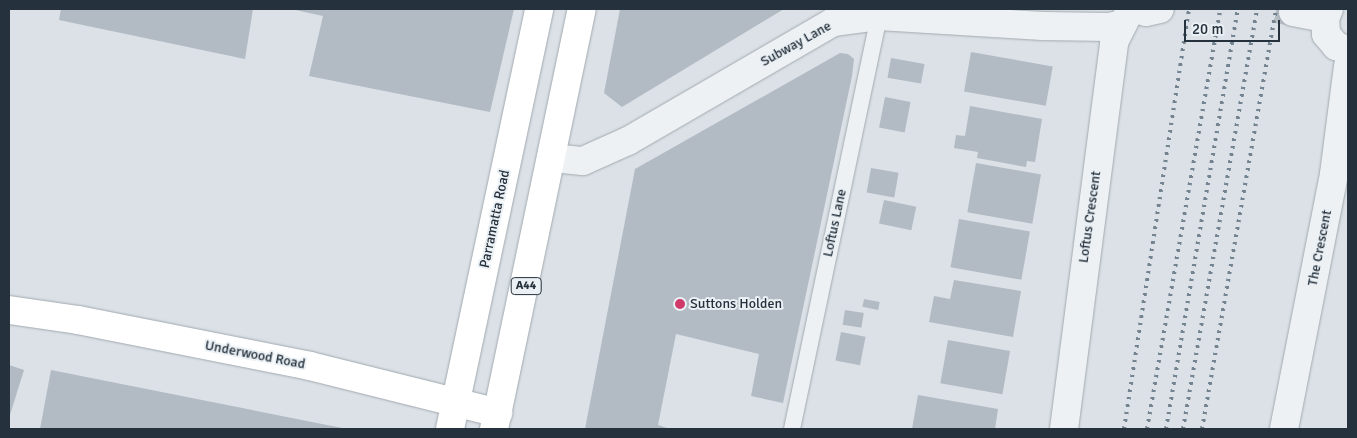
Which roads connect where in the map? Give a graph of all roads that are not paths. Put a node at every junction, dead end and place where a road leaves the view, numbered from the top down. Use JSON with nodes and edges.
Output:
{"nodes":[{"id":1,"x":538,"y":9,"type":"edge"},
{"id":2,"x":582,"y":9,"type":"edge"},
{"id":3,"x":1160,"y":9,"type":"edge"},
{"id":4,"x":1293,"y":12,"type":"dead end"},
{"id":5,"x":1130,"y":14,"type":"edge"},
{"id":6,"x":1327,"y":14,"type":"edge"},
{"id":7,"x":879,"y":16,"type":"junction"},
{"id":8,"x":1348,"y":50,"type":"edge"},
{"id":9,"x":1348,"y":66,"type":"edge"},
{"id":10,"x":553,"y":158,"type":"junction"},
{"id":11,"x":9,"y":310,"type":"edge"},
{"id":12,"x":456,"y":403,"type":"junction"},
{"id":13,"x":496,"y":421,"type":"edge"},
{"id":14,"x":450,"y":429,"type":"edge"},
{"id":15,"x":792,"y":429,"type":"edge"},
{"id":16,"x":1064,"y":429,"type":"edge"},
{"id":17,"x":1284,"y":429,"type":"edge"}],
"edges":[{"from":1,"to":12,"type":"main road","name":"Parramatta Road"},
{"from":2,"to":10,"type":"main road","number":"A44"},
{"from":3,"to":5,"type":"street","name":"Subway Lane"},
{"from":4,"to":6,"type":"street"},
{"from":5,"to":7,"type":"street","name":"Subway Lane"},
{"from":5,"to":16,"type":"street","name":"Loftus Crescent"},
{"from":6,"to":8,"type":"street"},
{"from":7,"to":10,"type":"street","name":"Subway Lane"},
{"from":7,"to":15,"type":"lane","name":"Loftus Lane"},
{"from":9,"to":17,"type":"street","name":"The Crescent"},
{"from":10,"to":13,"type":"main road","number":"A44"},
{"from":11,"to":12,"type":"main road","name":"Underwood Road"},
{"from":12,"to":13,"type":"main road","name":"Underwood Road"},
{"from":12,"to":14,"type":"main road","name":"Parramatta Road"}]}
